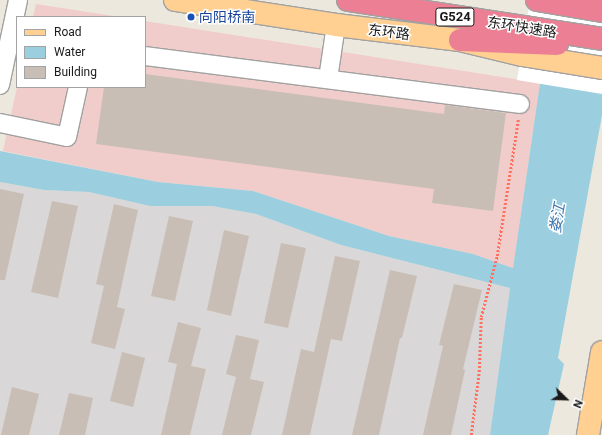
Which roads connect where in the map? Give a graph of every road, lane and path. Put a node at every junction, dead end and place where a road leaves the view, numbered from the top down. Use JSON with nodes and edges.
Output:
{"nodes":[{"id":1,"x":18,"y":0,"type":"edge"},
{"id":2,"x":175,"y":0,"type":"edge"},
{"id":3,"x":348,"y":0,"type":"edge"},
{"id":4,"x":538,"y":0,"type":"edge"},
{"id":5,"x":602,"y":11,"type":"edge"},
{"id":6,"x":336,"y":25,"type":"junction"},
{"id":7,"x":602,"y":39,"type":"edge"},
{"id":8,"x":460,"y":40,"type":"joint"},
{"id":9,"x":524,"y":42,"type":"junction"},
{"id":10,"x":602,"y":43,"type":"edge"},
{"id":11,"x":146,"y":56,"type":"edge"},
{"id":12,"x":602,"y":68,"type":"edge"},
{"id":13,"x":328,"y":79,"type":"junction"},
{"id":14,"x":0,"y":85,"type":"edge"},
{"id":15,"x":78,"y":88,"type":"edge"},
{"id":16,"x":520,"y":104,"type":"joint"},
{"id":17,"x":0,"y":123,"type":"edge"},
{"id":18,"x":602,"y":352,"type":"edge"},
{"id":19,"x":471,"y":435,"type":"edge"},
{"id":20,"x":588,"y":435,"type":"edge"}],
"edges":[{"from":1,"to":14,"type":"street"},
{"from":2,"to":6,"type":"main road","name":"东环路"},
{"from":3,"to":9,"type":"highway","name":"东环快速路","number":"G524"},
{"from":4,"to":5,"type":"highway","name":"东环快速路"},
{"from":6,"to":8,"type":"main road","name":"东环路"},
{"from":6,"to":13,"type":"street"},
{"from":7,"to":9,"type":"highway","name":"东环快速路","number":"G524"},
{"from":8,"to":9,"type":"highway"},
{"from":9,"to":10,"type":"highway"},
{"from":9,"to":12,"type":"main road"},
{"from":11,"to":13,"type":"street"},
{"from":13,"to":16,"type":"street"},
{"from":15,"to":17,"type":"street"},
{"from":16,"to":19,"type":"path"},
{"from":18,"to":20,"type":"main road"}]}
